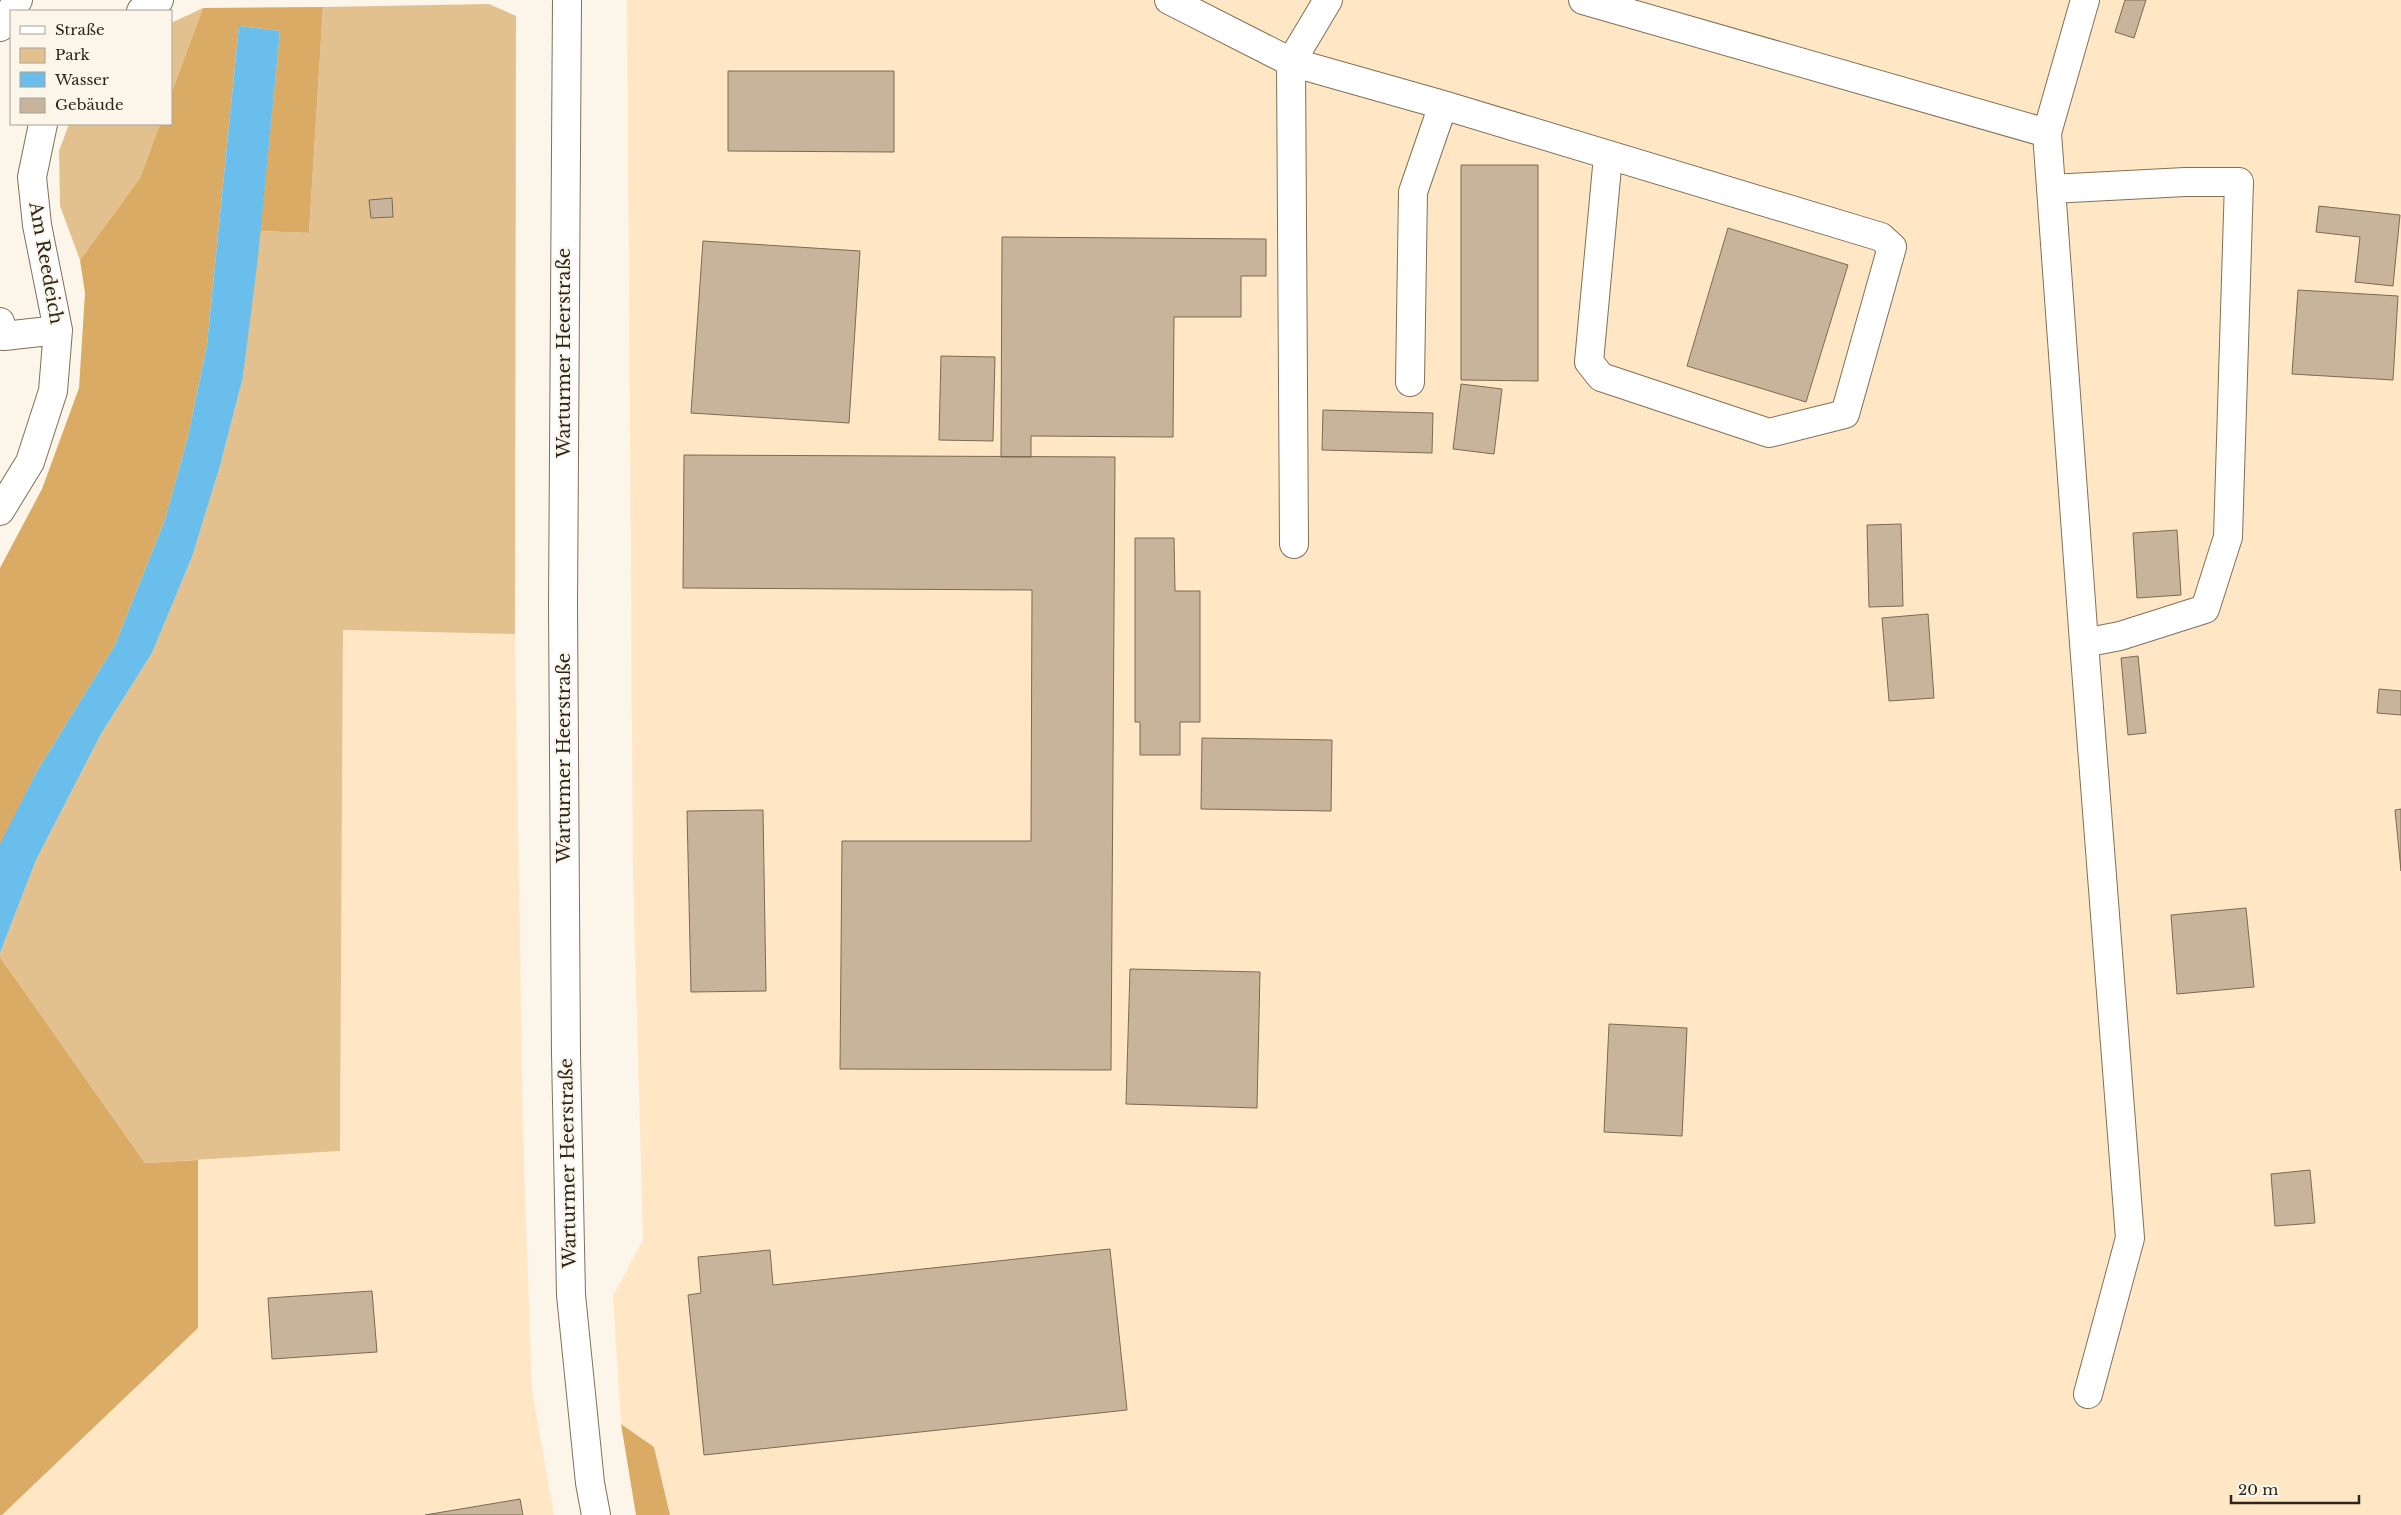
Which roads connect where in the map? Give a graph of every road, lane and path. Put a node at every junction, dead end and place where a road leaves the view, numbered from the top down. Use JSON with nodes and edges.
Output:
{"nodes":[{"id":1,"x":159,"y":0,"type":"edge"},
{"id":2,"x":567,"y":0,"type":"edge"},
{"id":3,"x":1169,"y":0,"type":"edge"},
{"id":4,"x":1328,"y":0,"type":"edge"},
{"id":5,"x":1583,"y":0,"type":"edge"},
{"id":6,"x":2085,"y":0,"type":"edge"},
{"id":7,"x":143,"y":10,"type":"edge"},
{"id":8,"x":10,"y":12,"type":"edge"},
{"id":9,"x":0,"y":27,"type":"edge"},
{"id":10,"x":1291,"y":62,"type":"junction"},
{"id":11,"x":1443,"y":105,"type":"junction"},
{"id":12,"x":43,"y":125,"type":"edge"},
{"id":13,"x":2047,"y":133,"type":"junction"},
{"id":14,"x":1608,"y":156,"type":"junction"},
{"id":15,"x":2051,"y":189,"type":"junction"},
{"id":16,"x":0,"y":322,"type":"edge"},
{"id":17,"x":58,"y":330,"type":"junction"},
{"id":18,"x":1410,"y":382,"type":"dead end"},
{"id":19,"x":0,"y":511,"type":"edge"},
{"id":20,"x":1294,"y":544,"type":"dead end"},
{"id":21,"x":2084,"y":643,"type":"junction"},
{"id":22,"x":2088,"y":1394,"type":"dead end"},
{"id":23,"x":596,"y":1515,"type":"edge"}],
"edges":[{"from":1,"to":7,"type":"street"},
{"from":2,"to":23,"type":"street","name":"Warturmer Heerstraße"},
{"from":3,"to":10,"type":"street"},
{"from":4,"to":10,"type":"street"},
{"from":5,"to":13,"type":"street"},
{"from":6,"to":13,"type":"street"},
{"from":8,"to":9,"type":"street"},
{"from":10,"to":11,"type":"street"},
{"from":10,"to":20,"type":"street"},
{"from":11,"to":14,"type":"street"},
{"from":11,"to":18,"type":"street"},
{"from":12,"to":17,"type":"street","name":"Am Reedeich"},
{"from":13,"to":15,"type":"street"},
{"from":14,"to":14,"type":"street"},
{"from":15,"to":21,"type":"street"},
{"from":15,"to":21,"type":"street"},
{"from":16,"to":17,"type":"street"},
{"from":17,"to":19,"type":"street","name":"Am Reedeich"},
{"from":21,"to":22,"type":"street"}]}
